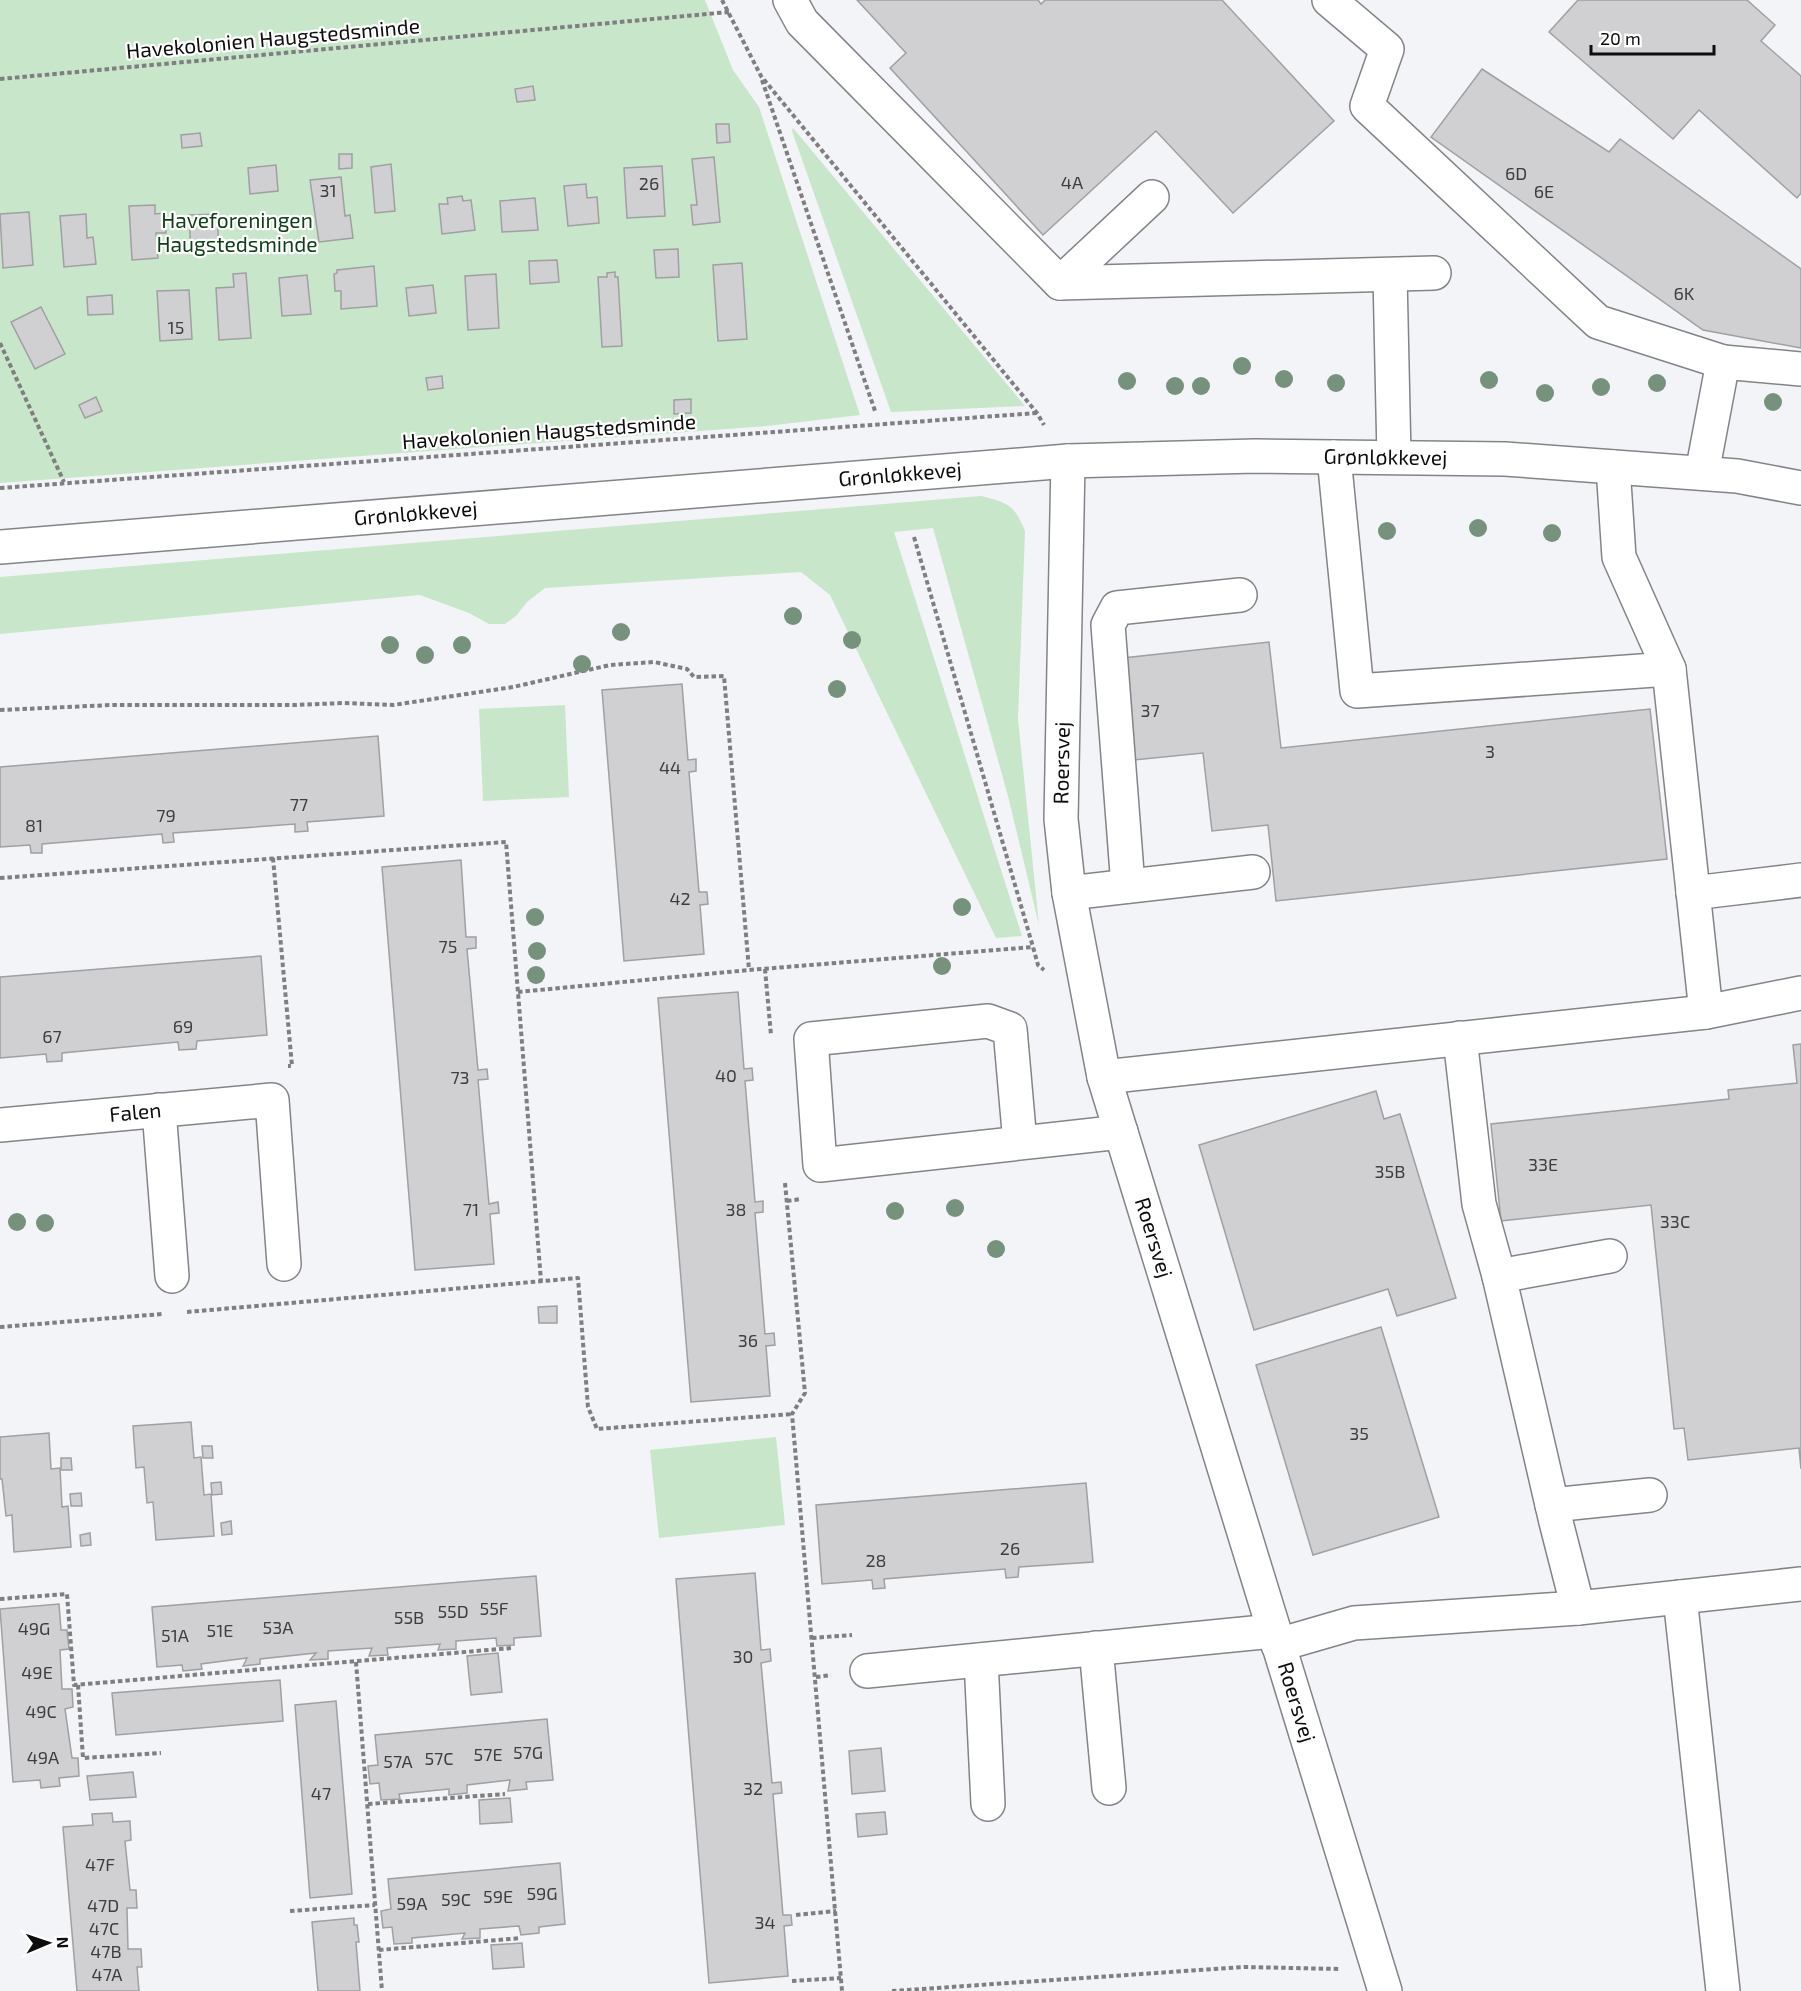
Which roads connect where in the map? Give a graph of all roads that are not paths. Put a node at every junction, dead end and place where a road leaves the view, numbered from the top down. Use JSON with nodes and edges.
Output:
{"nodes":[{"id":1,"x":790,"y":0,"type":"edge"},
{"id":2,"x":1329,"y":0,"type":"edge"},
{"id":3,"x":1152,"y":197,"type":"dead end"},
{"id":4,"x":1434,"y":273,"type":"dead end"},
{"id":5,"x":1390,"y":275,"type":"junction"},
{"id":6,"x":1060,"y":283,"type":"junction"},
{"id":7,"x":1723,"y":362,"type":"junction"},
{"id":8,"x":1801,"y":369,"type":"edge"},
{"id":9,"x":1334,"y":457,"type":"junction"},
{"id":10,"x":1394,"y":457,"type":"junction"},
{"id":11,"x":1068,"y":461,"type":"junction"},
{"id":12,"x":1613,"y":467,"type":"junction"},
{"id":13,"x":1702,"y":473,"type":"junction"},
{"id":14,"x":1801,"y":488,"type":"edge"},
{"id":15,"x":0,"y":547,"type":"edge"},
{"id":16,"x":1240,"y":595,"type":"dead end"},
{"id":17,"x":1669,"y":669,"type":"junction"},
{"id":18,"x":1253,"y":872,"type":"dead end"},
{"id":19,"x":1801,"y":880,"type":"edge"},
{"id":20,"x":1128,"y":886,"type":"junction"},
{"id":21,"x":1069,"y":893,"type":"junction"},
{"id":22,"x":1693,"y":893,"type":"junction"},
{"id":23,"x":1801,"y":993,"type":"edge"},
{"id":24,"x":1706,"y":1012,"type":"junction"},
{"id":25,"x":1460,"y":1038,"type":"junction"},
{"id":26,"x":1104,"y":1077,"type":"junction"},
{"id":27,"x":159,"y":1110,"type":"junction"},
{"id":28,"x":0,"y":1125,"type":"edge"},
{"id":29,"x":1121,"y":1132,"type":"junction"},
{"id":30,"x":1020,"y":1143,"type":"junction"},
{"id":31,"x":1610,"y":1256,"type":"dead end"},
{"id":32,"x":284,"y":1264,"type":"dead end"},
{"id":33,"x":172,"y":1276,"type":"dead end"},
{"id":34,"x":1499,"y":1276,"type":"junction"},
{"id":35,"x":1650,"y":1494,"type":"dead end"},
{"id":36,"x":1552,"y":1505,"type":"junction"},
{"id":37,"x":1801,"y":1584,"type":"edge"},
{"id":38,"x":1680,"y":1597,"type":"junction"},
{"id":39,"x":1578,"y":1608,"type":"junction"},
{"id":40,"x":1275,"y":1638,"type":"junction"},
{"id":41,"x":1096,"y":1648,"type":"junction"},
{"id":42,"x":981,"y":1660,"type":"junction"},
{"id":43,"x":867,"y":1671,"type":"dead end"},
{"id":44,"x":1109,"y":1788,"type":"dead end"},
{"id":45,"x":988,"y":1804,"type":"dead end"},
{"id":46,"x":1382,"y":1980,"type":"edge"},
{"id":47,"x":1723,"y":1991,"type":"edge"}],
"edges":[{"from":1,"to":6,"type":"street"},
{"from":2,"to":7,"type":"street"},
{"from":3,"to":6,"type":"street"},
{"from":4,"to":5,"type":"street"},
{"from":5,"to":6,"type":"street"},
{"from":5,"to":10,"type":"street"},
{"from":7,"to":8,"type":"street"},
{"from":7,"to":13,"type":"street"},
{"from":9,"to":10,"type":"street","name":"Grønløkkevej"},
{"from":9,"to":11,"type":"street","name":"Grønløkkevej"},
{"from":9,"to":17,"type":"street"},
{"from":10,"to":12,"type":"street","name":"Grønløkkevej"},
{"from":11,"to":15,"type":"street","name":"Grønløkkevej"},
{"from":11,"to":21,"type":"street","name":"Roersvej"},
{"from":12,"to":13,"type":"street","name":"Grønløkkevej"},
{"from":12,"to":17,"type":"street"},
{"from":13,"to":14,"type":"street","name":"Grønløkkevej"},
{"from":16,"to":20,"type":"street"},
{"from":17,"to":22,"type":"street"},
{"from":18,"to":20,"type":"street"},
{"from":19,"to":22,"type":"street"},
{"from":20,"to":21,"type":"street"},
{"from":21,"to":26,"type":"street","name":"Roersvej"},
{"from":22,"to":24,"type":"street"},
{"from":23,"to":24,"type":"street"},
{"from":24,"to":25,"type":"street"},
{"from":25,"to":26,"type":"street"},
{"from":25,"to":34,"type":"street"},
{"from":26,"to":29,"type":"street","name":"Roersvej"},
{"from":27,"to":28,"type":"street","name":"Falen"},
{"from":27,"to":32,"type":"street","name":"Falen"},
{"from":27,"to":33,"type":"street"},
{"from":29,"to":30,"type":"street"},
{"from":29,"to":40,"type":"street","name":"Roersvej"},
{"from":30,"to":30,"type":"street"},
{"from":31,"to":34,"type":"street"},
{"from":34,"to":36,"type":"street"},
{"from":35,"to":36,"type":"street"},
{"from":36,"to":39,"type":"street"},
{"from":37,"to":38,"type":"street"},
{"from":38,"to":39,"type":"street"},
{"from":38,"to":47,"type":"street"},
{"from":39,"to":40,"type":"street"},
{"from":40,"to":41,"type":"street"},
{"from":40,"to":46,"type":"street","name":"Roersvej"},
{"from":41,"to":42,"type":"street"},
{"from":41,"to":44,"type":"street"},
{"from":42,"to":43,"type":"street"},
{"from":42,"to":45,"type":"street"}]}
